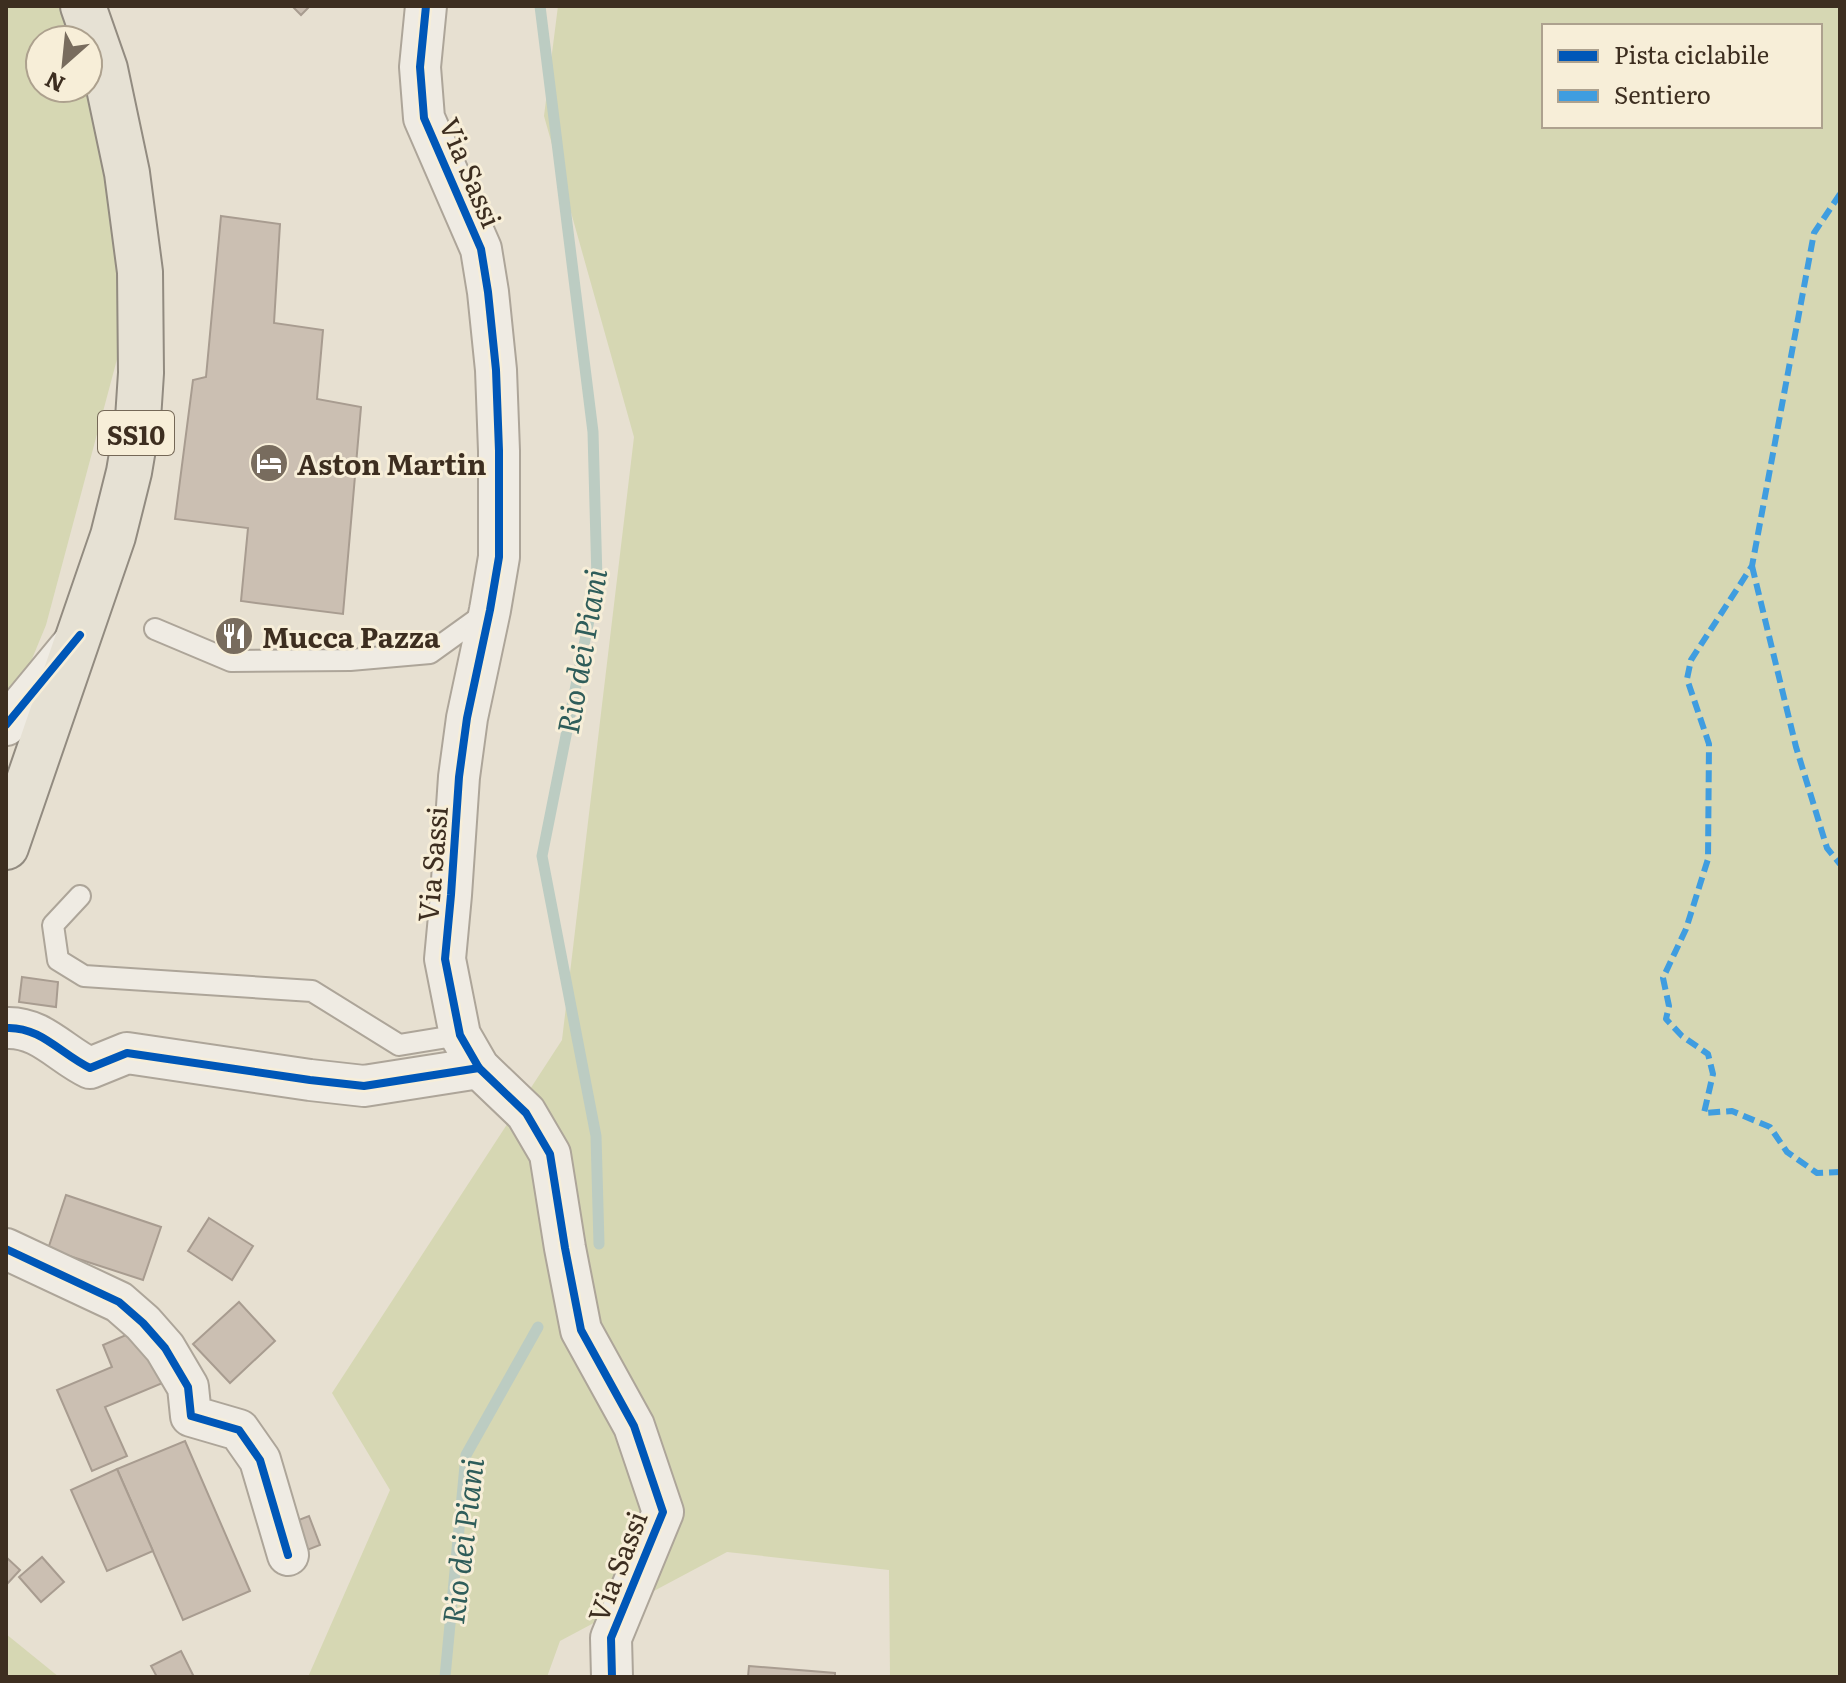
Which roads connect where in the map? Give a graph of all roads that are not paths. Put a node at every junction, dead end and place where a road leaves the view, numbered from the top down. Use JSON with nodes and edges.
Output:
{"nodes":[{"id":1,"x":83,"y":6,"type":"edge"},
{"id":2,"x":426,"y":6,"type":"edge"},
{"id":3,"x":490,"y":610,"type":"junction"},
{"id":4,"x":155,"y":629,"type":"dead end"},
{"id":5,"x":80,"y":635,"type":"junction"},
{"id":6,"x":6,"y":725,"type":"edge"},
{"id":7,"x":6,"y":847,"type":"edge"},
{"id":8,"x":80,"y":896,"type":"dead end"},
{"id":9,"x":6,"y":1028,"type":"edge"},
{"id":10,"x":470,"y":1052,"type":"junction"},
{"id":11,"x":6,"y":1249,"type":"edge"},
{"id":12,"x":288,"y":1555,"type":"dead end"},
{"id":13,"x":612,"y":1677,"type":"edge"}],
"edges":[{"from":1,"to":5,"type":"main road","number":"SS10"},
{"from":2,"to":3,"type":"street","name":"Via Sassi"},
{"from":3,"to":4,"type":"lane"},
{"from":3,"to":10,"type":"street","name":"Via Sassi"},
{"from":5,"to":6,"type":"street"},
{"from":5,"to":7,"type":"main road","number":"SS10"},
{"from":8,"to":10,"type":"lane"},
{"from":9,"to":10,"type":"street"},
{"from":10,"to":13,"type":"street","name":"Via Sassi"},
{"from":11,"to":12,"type":"street"}]}
